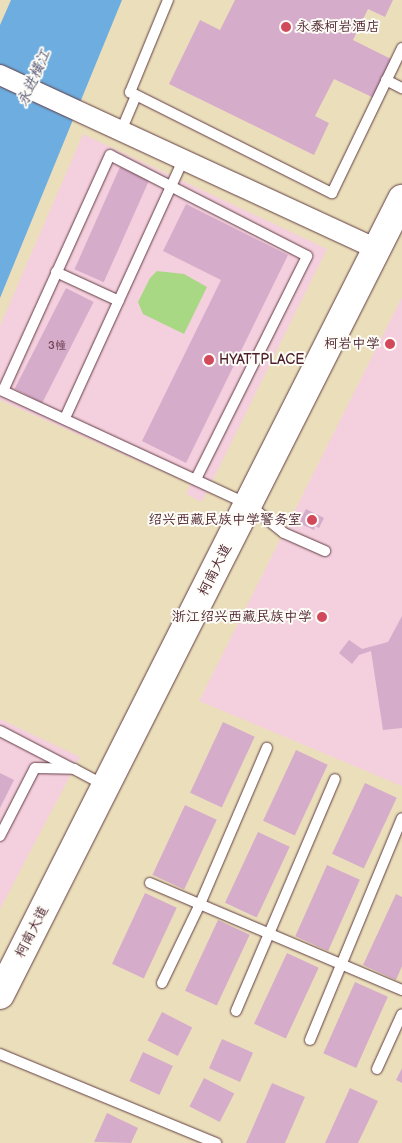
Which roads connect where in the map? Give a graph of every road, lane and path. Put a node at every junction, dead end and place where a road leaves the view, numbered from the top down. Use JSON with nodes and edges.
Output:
{"nodes":[{"id":1,"x":168,"y":0,"type":"edge"},
{"id":2,"x":402,"y":48,"type":"edge"},
{"id":3,"x":0,"y":75,"type":"edge"},
{"id":4,"x":386,"y":80,"type":"junction"},
{"id":5,"x":402,"y":88,"type":"edge"},
{"id":6,"x":136,"y":96,"type":"junction"},
{"id":7,"x":121,"y":131,"type":"junction"},
{"id":8,"x":183,"y":160,"type":"junction"},
{"id":9,"x":171,"y":187,"type":"junction"},
{"id":10,"x":402,"y":201,"type":"edge"},
{"id":11,"x":376,"y":250,"type":"junction"},
{"id":12,"x":56,"y":272,"type":"junction"},
{"id":13,"x":118,"y":301,"type":"junction"},
{"id":14,"x":65,"y":418,"type":"junction"},
{"id":15,"x":196,"y":479,"type":"junction"},
{"id":16,"x":248,"y":504,"type":"junction"},
{"id":17,"x":325,"y":552,"type":"dead end"},
{"id":18,"x":0,"y":730,"type":"edge"},
{"id":19,"x":266,"y":748,"type":"dead end"},
{"id":20,"x":74,"y":769,"type":"junction"},
{"id":21,"x":335,"y":778,"type":"dead end"},
{"id":22,"x":106,"y":786,"type":"junction"},
{"id":23,"x":402,"y":818,"type":"edge"},
{"id":24,"x":0,"y":836,"type":"edge"},
{"id":25,"x":150,"y":883,"type":"dead end"},
{"id":26,"x":200,"y":904,"type":"junction"},
{"id":27,"x":268,"y":933,"type":"junction"},
{"id":28,"x":342,"y":965,"type":"junction"},
{"id":29,"x":162,"y":983,"type":"dead end"},
{"id":30,"x":402,"y":990,"type":"edge"},
{"id":31,"x":0,"y":995,"type":"edge"},
{"id":32,"x":236,"y":1011,"type":"dead end"},
{"id":33,"x":402,"y":1014,"type":"edge"},
{"id":34,"x":310,"y":1040,"type":"dead end"},
{"id":35,"x":0,"y":1054,"type":"edge"},
{"id":36,"x":378,"y":1069,"type":"dead end"},
{"id":37,"x":216,"y":1143,"type":"edge"}],
"edges":[{"from":1,"to":6,"type":"lane"},
{"from":2,"to":4,"type":"lane"},
{"from":3,"to":7,"type":"street"},
{"from":4,"to":5,"type":"lane"},
{"from":4,"to":6,"type":"lane"},
{"from":6,"to":7,"type":"lane"},
{"from":7,"to":8,"type":"street"},
{"from":8,"to":9,"type":"lane"},
{"from":8,"to":11,"type":"street"},
{"from":9,"to":12,"type":"lane"},
{"from":9,"to":13,"type":"lane"},
{"from":9,"to":15,"type":"lane"},
{"from":10,"to":11,"type":"main road","name":"柯南大道"},
{"from":11,"to":16,"type":"main road","name":"柯南大道"},
{"from":12,"to":13,"type":"lane"},
{"from":12,"to":14,"type":"lane"},
{"from":13,"to":14,"type":"lane"},
{"from":14,"to":15,"type":"lane"},
{"from":15,"to":16,"type":"lane"},
{"from":16,"to":17,"type":"lane"},
{"from":16,"to":22,"type":"main road","name":"柯南大道"},
{"from":18,"to":20,"type":"lane"},
{"from":19,"to":26,"type":"lane"},
{"from":20,"to":22,"type":"lane"},
{"from":20,"to":24,"type":"lane"},
{"from":21,"to":27,"type":"lane"},
{"from":22,"to":31,"type":"main road","name":"柯南大道"},
{"from":23,"to":28,"type":"lane"},
{"from":25,"to":26,"type":"lane"},
{"from":26,"to":27,"type":"lane"},
{"from":26,"to":29,"type":"lane"},
{"from":27,"to":28,"type":"lane"},
{"from":27,"to":32,"type":"lane"},
{"from":28,"to":30,"type":"lane"},
{"from":28,"to":34,"type":"lane"},
{"from":33,"to":36,"type":"lane"},
{"from":35,"to":37,"type":"lane"}]}
